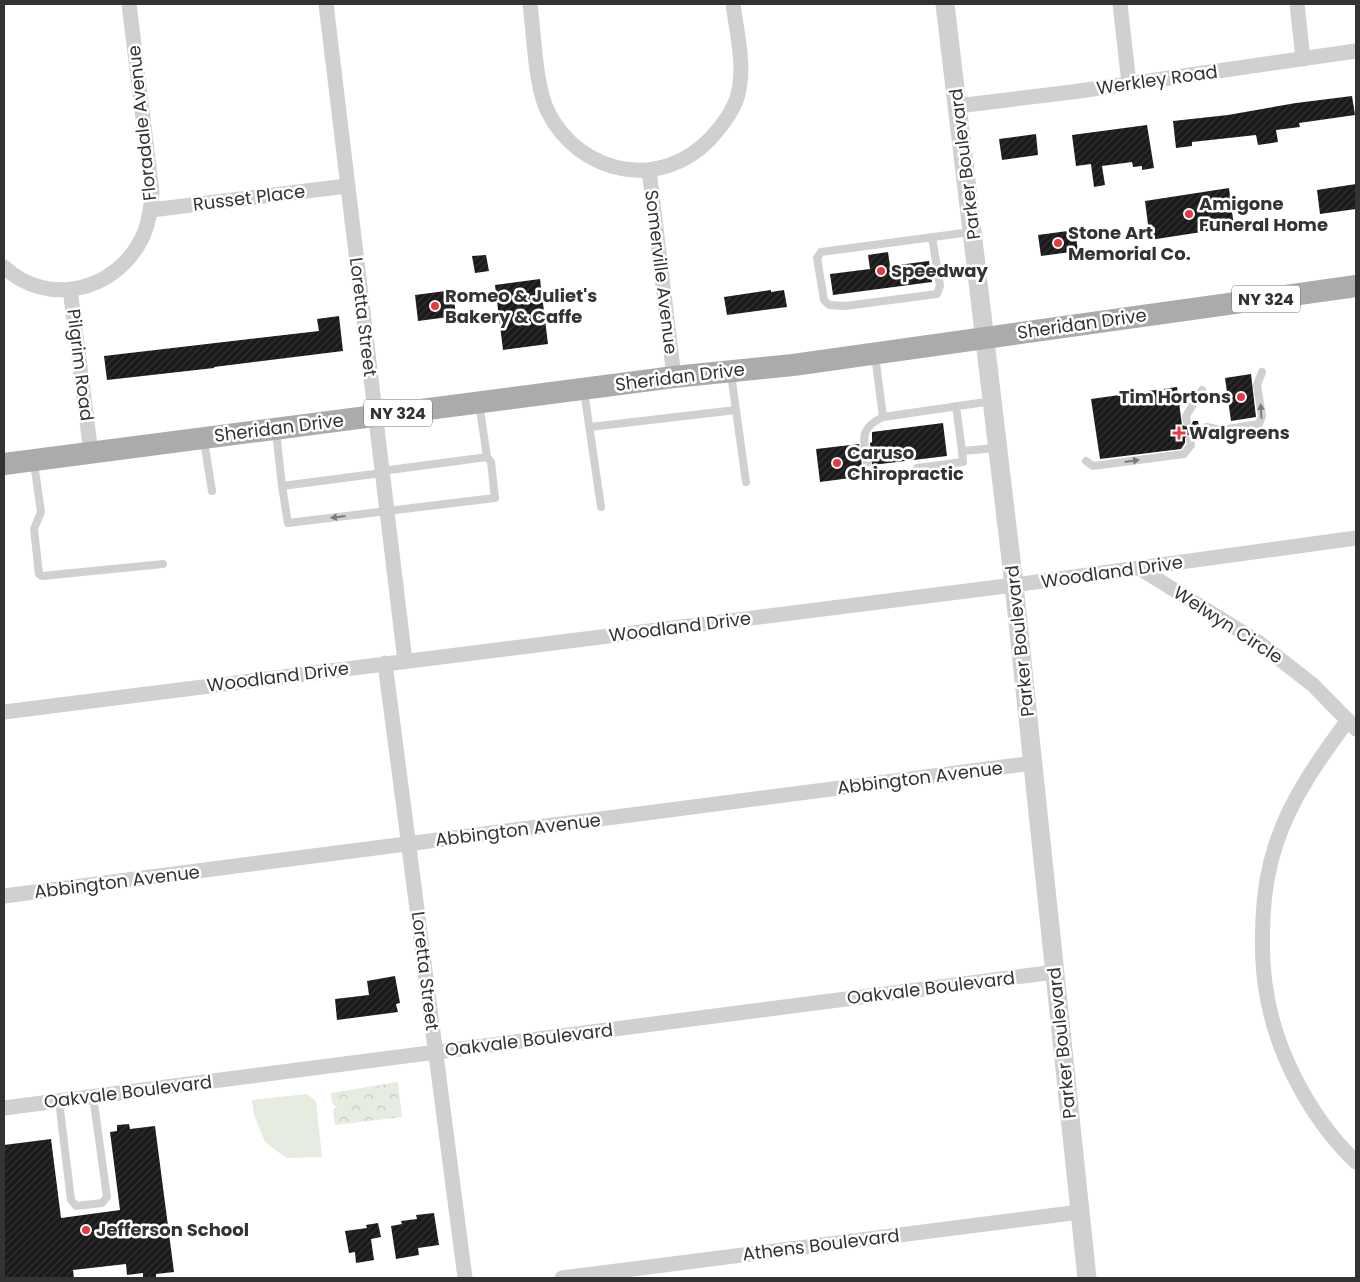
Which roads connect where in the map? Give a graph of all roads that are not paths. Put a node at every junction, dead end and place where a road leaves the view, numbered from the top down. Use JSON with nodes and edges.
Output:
{"nodes":[{"id":1,"x":129,"y":4,"type":"edge"},
{"id":2,"x":326,"y":4,"type":"edge"},
{"id":3,"x":530,"y":4,"type":"edge"},
{"id":4,"x":733,"y":4,"type":"edge"},
{"id":5,"x":945,"y":4,"type":"edge"},
{"id":6,"x":1120,"y":4,"type":"edge"},
{"id":7,"x":1297,"y":4,"type":"edge"},
{"id":8,"x":1356,"y":51,"type":"edge"},
{"id":9,"x":1303,"y":59,"type":"junction"},
{"id":10,"x":1129,"y":84,"type":"junction"},
{"id":11,"x":958,"y":106,"type":"junction"},
{"id":12,"x":649,"y":170,"type":"junction"},
{"id":13,"x":347,"y":186,"type":"junction"},
{"id":14,"x":151,"y":210,"type":"junction"},
{"id":15,"x":973,"y":232,"type":"junction"},
{"id":16,"x":932,"y":237,"type":"junction"},
{"id":17,"x":4,"y":266,"type":"edge"},
{"id":18,"x":1356,"y":286,"type":"edge"},
{"id":19,"x":70,"y":289,"type":"junction"},
{"id":20,"x":986,"y":338,"type":"junction"},
{"id":21,"x":875,"y":353,"type":"junction"},
{"id":22,"x":731,"y":372,"type":"junction"},
{"id":23,"x":1262,"y":372,"type":"dead end"},
{"id":24,"x":674,"y":377,"type":"junction"},
{"id":25,"x":584,"y":389,"type":"junction"},
{"id":26,"x":1202,"y":390,"type":"dead end"},
{"id":27,"x":993,"y":401,"type":"junction"},
{"id":28,"x":479,"y":402,"type":"junction"},
{"id":29,"x":956,"y":406,"type":"junction"},
{"id":30,"x":736,"y":410,"type":"junction"},
{"id":31,"x":376,"y":416,"type":"junction"},
{"id":32,"x":883,"y":417,"type":"junction"},
{"id":33,"x":1187,"y":422,"type":"dead end"},
{"id":34,"x":590,"y":427,"type":"junction"},
{"id":35,"x":1207,"y":427,"type":"dead end"},
{"id":36,"x":276,"y":429,"type":"junction"},
{"id":37,"x":204,"y":438,"type":"junction"},
{"id":38,"x":1190,"y":440,"type":"dead end"},
{"id":39,"x":998,"y":448,"type":"junction"},
{"id":40,"x":962,"y":451,"type":"junction"},
{"id":41,"x":91,"y":452,"type":"junction"},
{"id":42,"x":487,"y":457,"type":"junction"},
{"id":43,"x":34,"y":460,"type":"junction"},
{"id":44,"x":1086,"y":461,"type":"dead end"},
{"id":45,"x":867,"y":463,"type":"dead end"},
{"id":46,"x":4,"y":464,"type":"edge"},
{"id":47,"x":917,"y":468,"type":"dead end"},
{"id":48,"x":382,"y":472,"type":"junction"},
{"id":49,"x":746,"y":482,"type":"dead end"},
{"id":50,"x":282,"y":486,"type":"junction"},
{"id":51,"x":212,"y":491,"type":"dead end"},
{"id":52,"x":601,"y":507,"type":"dead end"},
{"id":53,"x":387,"y":511,"type":"junction"},
{"id":54,"x":1356,"y":538,"type":"edge"},
{"id":55,"x":163,"y":564,"type":"dead end"},
{"id":56,"x":1138,"y":568,"type":"junction"},
{"id":57,"x":1014,"y":585,"type":"junction"},
{"id":58,"x":405,"y":661,"type":"junction"},
{"id":59,"x":385,"y":663,"type":"junction"},
{"id":60,"x":4,"y":712,"type":"edge"},
{"id":61,"x":1352,"y":724,"type":"edge"},
{"id":62,"x":1033,"y":763,"type":"junction"},
{"id":63,"x":408,"y":844,"type":"junction"},
{"id":64,"x":4,"y":896,"type":"edge"},
{"id":65,"x":1055,"y":972,"type":"junction"},
{"id":66,"x":435,"y":1052,"type":"junction"},
{"id":67,"x":94,"y":1096,"type":"junction"},
{"id":68,"x":59,"y":1101,"type":"junction"},
{"id":69,"x":4,"y":1108,"type":"edge"},
{"id":70,"x":1356,"y":1162,"type":"edge"},
{"id":71,"x":1080,"y":1212,"type":"junction"},
{"id":72,"x":465,"y":1278,"type":"edge"},
{"id":73,"x":562,"y":1278,"type":"edge"},
{"id":74,"x":1087,"y":1278,"type":"edge"}],
"edges":[{"from":1,"to":14,"type":"street","name":"Floradale Avenue"},
{"from":2,"to":13,"type":"street","name":"Loretta Street"},
{"from":3,"to":12,"type":"street"},
{"from":4,"to":12,"type":"street","name":"Somerville Avenue"},
{"from":5,"to":11,"type":"street","name":"Parker Boulevard"},
{"from":6,"to":10,"type":"street"},
{"from":7,"to":9,"type":"street"},
{"from":8,"to":9,"type":"street","name":"Werkley Road"},
{"from":9,"to":10,"type":"street","name":"Werkley Road"},
{"from":10,"to":11,"type":"street","name":"Werkley Road"},
{"from":11,"to":15,"type":"street","name":"Parker Boulevard"},
{"from":12,"to":24,"type":"street","name":"Somerville Avenue"},
{"from":13,"to":14,"type":"street","name":"Russet Place"},
{"from":13,"to":31,"type":"street","name":"Loretta Street"},
{"from":14,"to":19,"type":"street","name":"Floradale Avenue"},
{"from":15,"to":16,"type":"lane"},
{"from":15,"to":20,"type":"street","name":"Parker Boulevard"},
{"from":16,"to":16,"type":"lane"},
{"from":17,"to":19,"type":"street","name":"Pilgrim Road"},
{"from":18,"to":20,"type":"main road","name":"Sheridan Drive","number":"NY 324"},
{"from":19,"to":41,"type":"street","name":"Pilgrim Road"},
{"from":20,"to":21,"type":"main road","name":"Sheridan Drive","number":"NY 324"},
{"from":20,"to":27,"type":"street","name":"Parker Boulevard"},
{"from":21,"to":22,"type":"main road","name":"Sheridan Drive","number":"NY 324"},
{"from":21,"to":32,"type":"lane"},
{"from":22,"to":24,"type":"main road","name":"Sheridan Drive","number":"NY 324"},
{"from":22,"to":30,"type":"lane"},
{"from":35,"to":23,"type":"lane","one_way":true},
{"from":24,"to":25,"type":"main road","name":"Sheridan Drive","number":"NY 324"},
{"from":25,"to":28,"type":"main road","name":"Sheridan Drive","number":"NY 324"},
{"from":25,"to":34,"type":"lane"},
{"from":26,"to":33,"type":"lane"},
{"from":27,"to":29,"type":"lane"},
{"from":27,"to":39,"type":"street","name":"Parker Boulevard"},
{"from":28,"to":31,"type":"main road","name":"Sheridan Drive","number":"NY 324"},
{"from":28,"to":42,"type":"lane"},
{"from":29,"to":32,"type":"lane"},
{"from":29,"to":40,"type":"lane"},
{"from":30,"to":34,"type":"lane"},
{"from":30,"to":49,"type":"lane"},
{"from":31,"to":36,"type":"main road","name":"Sheridan Drive","number":"NY 324"},
{"from":31,"to":48,"type":"street","name":"Loretta Street"},
{"from":32,"to":45,"type":"lane"},
{"from":34,"to":52,"type":"lane"},
{"from":36,"to":37,"type":"main road","name":"Sheridan Drive","number":"NY 324"},
{"from":36,"to":50,"type":"lane"},
{"from":37,"to":41,"type":"main road","name":"Sheridan Drive","number":"NY 324"},
{"from":37,"to":51,"type":"lane"},
{"from":44,"to":38,"type":"lane","one_way":true},
{"from":39,"to":40,"type":"lane"},
{"from":39,"to":57,"type":"street","name":"Parker Boulevard"},
{"from":40,"to":47,"type":"lane"},
{"from":41,"to":43,"type":"main road","name":"Sheridan Drive","number":"NY 324"},
{"from":42,"to":48,"type":"lane"},
{"from":42,"to":53,"type":"lane"},
{"from":43,"to":46,"type":"main road","name":"Sheridan Drive","number":"NY 324"},
{"from":43,"to":55,"type":"lane"},
{"from":48,"to":50,"type":"lane"},
{"from":48,"to":53,"type":"street","name":"Loretta Street"},
{"from":53,"to":50,"type":"lane","one_way":true},
{"from":53,"to":58,"type":"street","name":"Loretta Street"},
{"from":54,"to":56,"type":"street","name":"Woodland Drive"},
{"from":56,"to":57,"type":"street","name":"Woodland Drive"},
{"from":56,"to":61,"type":"street","name":"Welwyn Circle"},
{"from":57,"to":58,"type":"street","name":"Woodland Drive"},
{"from":57,"to":62,"type":"street","name":"Parker Boulevard"},
{"from":58,"to":59,"type":"street","name":"Woodland Drive"},
{"from":59,"to":60,"type":"street","name":"Woodland Drive"},
{"from":59,"to":63,"type":"street","name":"Loretta Street"},
{"from":61,"to":70,"type":"street"},
{"from":62,"to":63,"type":"street","name":"Abbington Avenue"},
{"from":62,"to":65,"type":"street","name":"Parker Boulevard"},
{"from":63,"to":64,"type":"street","name":"Abbington Avenue"},
{"from":63,"to":66,"type":"street","name":"Loretta Street"},
{"from":65,"to":66,"type":"street","name":"Oakvale Boulevard"},
{"from":65,"to":71,"type":"street","name":"Parker Boulevard"},
{"from":66,"to":67,"type":"street","name":"Oakvale Boulevard"},
{"from":66,"to":72,"type":"street","name":"Loretta Street"},
{"from":67,"to":68,"type":"street","name":"Oakvale Boulevard"},
{"from":67,"to":68,"type":"lane"},
{"from":68,"to":69,"type":"street","name":"Oakvale Boulevard"},
{"from":71,"to":73,"type":"street","name":"Athens Boulevard"},
{"from":71,"to":74,"type":"street","name":"Parker Boulevard"}]}
